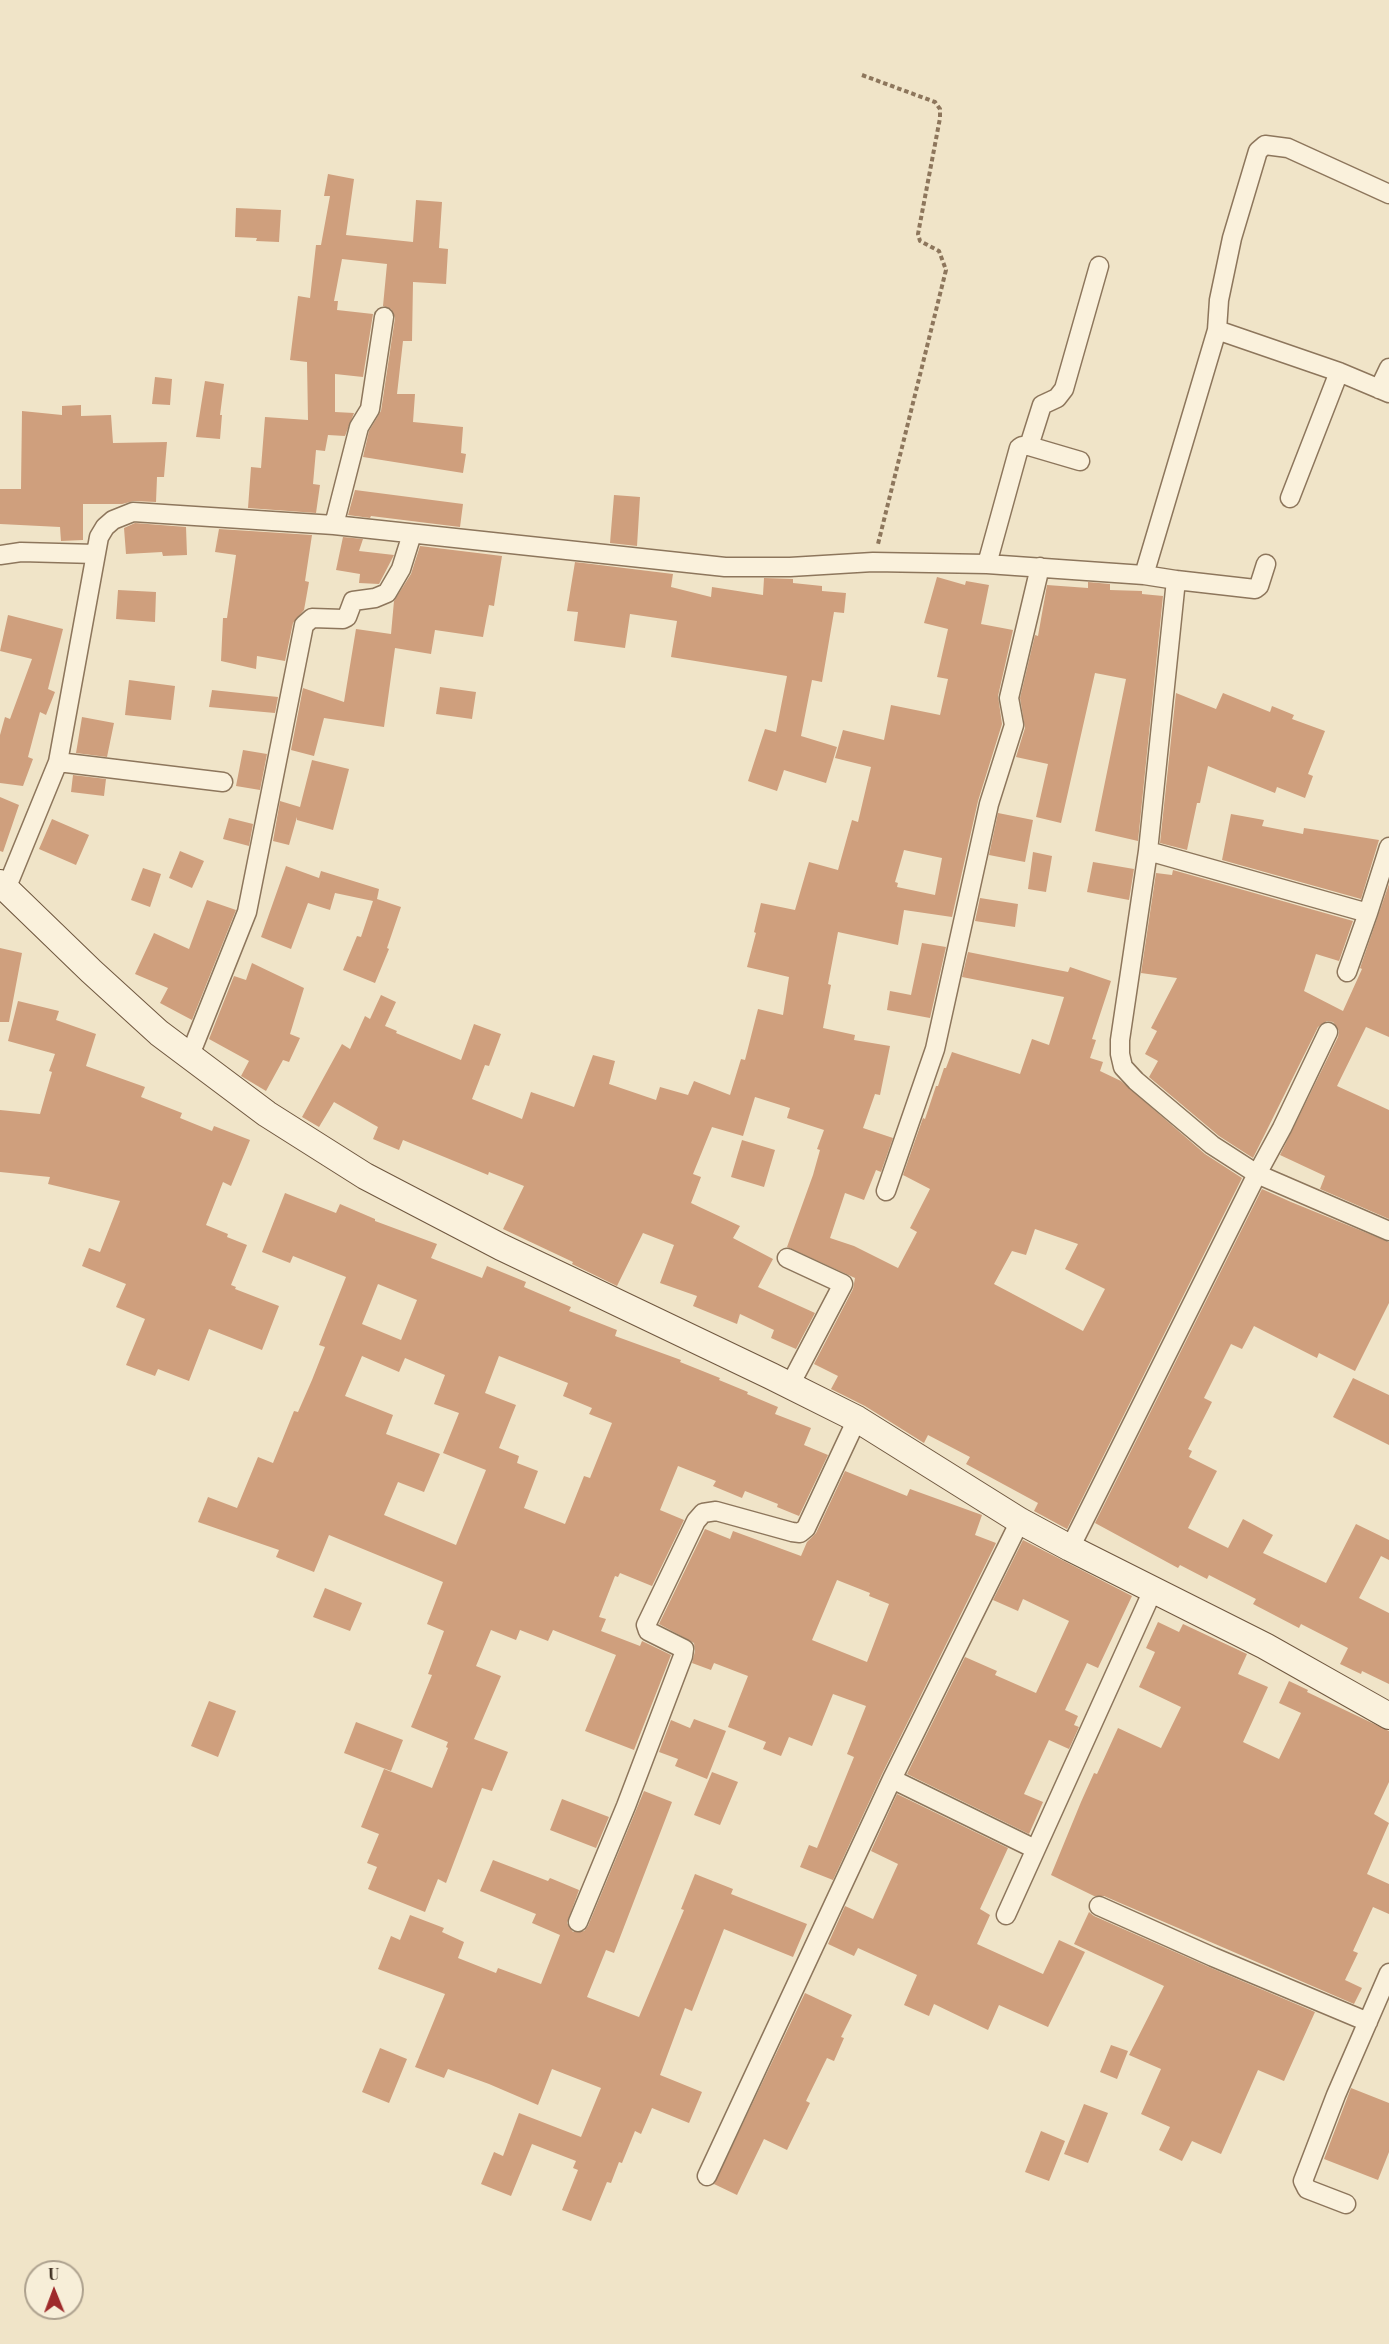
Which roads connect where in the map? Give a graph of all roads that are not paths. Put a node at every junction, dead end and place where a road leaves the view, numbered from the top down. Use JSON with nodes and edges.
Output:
{"nodes":[{"id":1,"x":1389,"y":194,"type":"edge"},
{"id":2,"x":1099,"y":266,"type":"dead end"},
{"id":3,"x":384,"y":317,"type":"dead end"},
{"id":4,"x":1217,"y":330,"type":"junction"},
{"id":5,"x":1389,"y":369,"type":"edge"},
{"id":6,"x":1339,"y":372,"type":"junction"},
{"id":7,"x":1384,"y":391,"type":"edge"},
{"id":8,"x":1029,"y":446,"type":"junction"},
{"id":9,"x":1080,"y":461,"type":"dead end"},
{"id":10,"x":1290,"y":498,"type":"dead end"},
{"id":11,"x":334,"y":525,"type":"junction"},
{"id":12,"x":412,"y":534,"type":"junction"},
{"id":13,"x":96,"y":554,"type":"junction"},
{"id":14,"x":0,"y":555,"type":"edge"},
{"id":15,"x":987,"y":564,"type":"junction"},
{"id":16,"x":1266,"y":564,"type":"dead end"},
{"id":17,"x":1040,"y":567,"type":"junction"},
{"id":18,"x":1144,"y":575,"type":"junction"},
{"id":19,"x":1176,"y":580,"type":"junction"},
{"id":20,"x":58,"y":762,"type":"junction"},
{"id":21,"x":224,"y":782,"type":"dead end"},
{"id":22,"x":1389,"y":847,"type":"edge"},
{"id":23,"x":1148,"y":851,"type":"junction"},
{"id":24,"x":3,"y":886,"type":"edge"},
{"id":25,"x":1368,"y":913,"type":"junction"},
{"id":26,"x":1347,"y":972,"type":"dead end"},
{"id":27,"x":1328,"y":1032,"type":"dead end"},
{"id":28,"x":190,"y":1055,"type":"junction"},
{"id":29,"x":1257,"y":1174,"type":"junction"},
{"id":30,"x":886,"y":1191,"type":"dead end"},
{"id":31,"x":1389,"y":1231,"type":"edge"},
{"id":32,"x":788,"y":1258,"type":"dead end"},
{"id":33,"x":790,"y":1385,"type":"junction"},
{"id":34,"x":857,"y":1419,"type":"junction"},
{"id":35,"x":1020,"y":1521,"type":"junction"},
{"id":36,"x":1070,"y":1548,"type":"junction"},
{"id":37,"x":1153,"y":1590,"type":"junction"},
{"id":38,"x":1389,"y":1716,"type":"edge"},
{"id":39,"x":892,"y":1779,"type":"junction"},
{"id":40,"x":1035,"y":1849,"type":"junction"},
{"id":41,"x":1099,"y":1906,"type":"dead end"},
{"id":42,"x":1006,"y":1915,"type":"dead end"},
{"id":43,"x":578,"y":1922,"type":"dead end"},
{"id":44,"x":1389,"y":1973,"type":"edge"},
{"id":45,"x":1368,"y":2022,"type":"junction"},
{"id":46,"x":707,"y":2176,"type":"dead end"},
{"id":47,"x":1347,"y":2205,"type":"dead end"}],
"edges":[{"from":1,"to":4,"type":"street"},
{"from":2,"to":8,"type":"street"},
{"from":3,"to":11,"type":"street"},
{"from":4,"to":6,"type":"street"},
{"from":4,"to":18,"type":"street"},
{"from":5,"to":7,"type":"street"},
{"from":6,"to":7,"type":"street"},
{"from":6,"to":10,"type":"street"},
{"from":8,"to":9,"type":"street"},
{"from":8,"to":15,"type":"street"},
{"from":11,"to":12,"type":"street"},
{"from":11,"to":13,"type":"street"},
{"from":12,"to":15,"type":"street"},
{"from":12,"to":28,"type":"street"},
{"from":13,"to":14,"type":"street"},
{"from":13,"to":20,"type":"street"},
{"from":15,"to":17,"type":"street"},
{"from":16,"to":19,"type":"street"},
{"from":17,"to":18,"type":"street"},
{"from":17,"to":30,"type":"street"},
{"from":18,"to":19,"type":"street"},
{"from":19,"to":23,"type":"street"},
{"from":20,"to":21,"type":"street"},
{"from":20,"to":24,"type":"street"},
{"from":22,"to":25,"type":"street"},
{"from":23,"to":25,"type":"street"},
{"from":23,"to":29,"type":"street"},
{"from":24,"to":28,"type":"street"},
{"from":25,"to":26,"type":"street"},
{"from":27,"to":29,"type":"street"},
{"from":28,"to":33,"type":"street"},
{"from":29,"to":31,"type":"street"},
{"from":29,"to":36,"type":"street"},
{"from":32,"to":33,"type":"street"},
{"from":33,"to":34,"type":"street"},
{"from":34,"to":35,"type":"street"},
{"from":34,"to":43,"type":"street"},
{"from":35,"to":36,"type":"street"},
{"from":35,"to":39,"type":"street"},
{"from":36,"to":37,"type":"street"},
{"from":37,"to":38,"type":"street"},
{"from":37,"to":40,"type":"street"},
{"from":39,"to":40,"type":"street"},
{"from":39,"to":46,"type":"street"},
{"from":40,"to":42,"type":"street"},
{"from":41,"to":45,"type":"street"},
{"from":44,"to":45,"type":"street"},
{"from":45,"to":47,"type":"street"}]}
